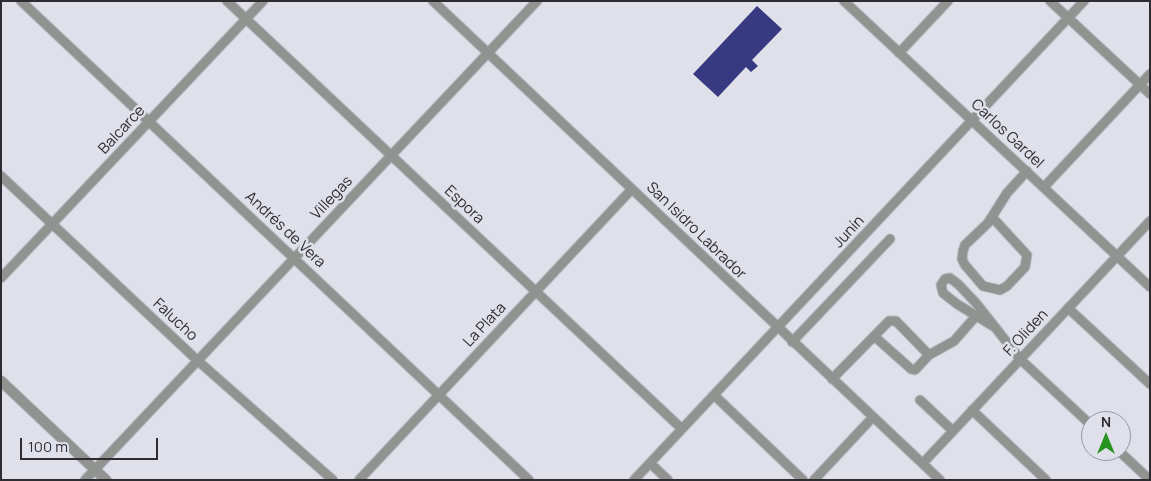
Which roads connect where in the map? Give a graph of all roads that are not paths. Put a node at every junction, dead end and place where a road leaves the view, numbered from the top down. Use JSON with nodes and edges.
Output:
{"nodes":[{"id":1,"x":21,"y":1,"type":"edge"},
{"id":2,"x":227,"y":1,"type":"edge"},
{"id":3,"x":263,"y":1,"type":"edge"},
{"id":4,"x":433,"y":1,"type":"edge"},
{"id":5,"x":537,"y":1,"type":"edge"},
{"id":6,"x":844,"y":1,"type":"edge"},
{"id":7,"x":948,"y":1,"type":"edge"},
{"id":8,"x":1050,"y":1,"type":"edge"},
{"id":9,"x":1084,"y":1,"type":"edge"},
{"id":10,"x":1068,"y":18,"type":"junction"},
{"id":11,"x":246,"y":19,"type":"junction"},
{"id":12,"x":488,"y":53,"type":"junction"},
{"id":13,"x":899,"y":53,"type":"junction"},
{"id":14,"x":1150,"y":74,"type":"edge"},
{"id":15,"x":1140,"y":85,"type":"junction"},
{"id":16,"x":1150,"y":94,"type":"edge"},
{"id":17,"x":972,"y":120,"type":"junction"},
{"id":18,"x":149,"y":122,"type":"junction"},
{"id":19,"x":391,"y":156,"type":"junction"},
{"id":20,"x":1027,"y":171,"type":"junction"},
{"id":21,"x":1,"y":176,"type":"edge"},
{"id":22,"x":1044,"y":187,"type":"junction"},
{"id":23,"x":632,"y":189,"type":"junction"},
{"id":24,"x":992,"y":217,"type":"junction"},
{"id":25,"x":1150,"y":221,"type":"edge"},
{"id":26,"x":52,"y":224,"type":"junction"},
{"id":27,"x":890,"y":239,"type":"dead end"},
{"id":28,"x":1117,"y":257,"type":"junction"},
{"id":29,"x":294,"y":258,"type":"junction"},
{"id":30,"x":1,"y":278,"type":"edge"},
{"id":31,"x":1150,"y":287,"type":"edge"},
{"id":32,"x":536,"y":291,"type":"junction"},
{"id":33,"x":1068,"y":308,"type":"junction"},
{"id":34,"x":976,"y":316,"type":"junction"},
{"id":35,"x":778,"y":328,"type":"junction"},
{"id":36,"x":996,"y":328,"type":"junction"},
{"id":37,"x":874,"y":336,"type":"junction"},
{"id":38,"x":792,"y":342,"type":"junction"},
{"id":39,"x":929,"y":355,"type":"junction"},
{"id":40,"x":1020,"y":359,"type":"junction"},
{"id":41,"x":198,"y":360,"type":"junction"},
{"id":42,"x":832,"y":379,"type":"junction"},
{"id":43,"x":1,"y":381,"type":"edge"},
{"id":44,"x":1150,"y":384,"type":"edge"},
{"id":45,"x":439,"y":395,"type":"junction"},
{"id":46,"x":714,"y":395,"type":"junction"},
{"id":47,"x":920,"y":400,"type":"dead end"},
{"id":48,"x":972,"y":410,"type":"junction"},
{"id":49,"x":1081,"y":416,"type":"edge"},
{"id":50,"x":874,"y":418,"type":"junction"},
{"id":51,"x":682,"y":429,"type":"junction"},
{"id":52,"x":953,"y":431,"type":"junction"},
{"id":53,"x":1130,"y":461,"type":"edge"},
{"id":54,"x":650,"y":463,"type":"junction"},
{"id":55,"x":923,"y":463,"type":"junction"},
{"id":56,"x":95,"y":469,"type":"junction"},
{"id":57,"x":85,"y":480,"type":"edge"},
{"id":58,"x":106,"y":480,"type":"edge"},
{"id":59,"x":333,"y":480,"type":"edge"},
{"id":60,"x":359,"y":480,"type":"edge"},
{"id":61,"x":529,"y":480,"type":"edge"},
{"id":62,"x":634,"y":480,"type":"edge"},
{"id":63,"x":668,"y":480,"type":"edge"},
{"id":64,"x":804,"y":480,"type":"edge"},
{"id":65,"x":814,"y":480,"type":"edge"},
{"id":66,"x":940,"y":480,"type":"edge"},
{"id":67,"x":1046,"y":480,"type":"edge"},
{"id":68,"x":1150,"y":480,"type":"edge"}],
"edges":[{"from":1,"to":18,"type":"street","name":"Andrés de Vera"},
{"from":2,"to":11,"type":"street","name":"Espora"},
{"from":3,"to":11,"type":"street","name":"Balcarce"},
{"from":4,"to":12,"type":"street","name":"San Isidro Labrador"},
{"from":5,"to":12,"type":"street","name":"Villegas"},
{"from":6,"to":13,"type":"street","name":"Carlos Gardel"},
{"from":7,"to":13,"type":"street"},
{"from":8,"to":10,"type":"street"},
{"from":9,"to":10,"type":"street","name":"Junín"},
{"from":10,"to":15,"type":"street"},
{"from":10,"to":17,"type":"street","name":"Junín"},
{"from":11,"to":18,"type":"street","name":"Balcarce"},
{"from":11,"to":19,"type":"street","name":"Espora"},
{"from":12,"to":19,"type":"street","name":"Villegas"},
{"from":12,"to":23,"type":"street","name":"San Isidro Labrador"},
{"from":13,"to":17,"type":"street","name":"Carlos Gardel"},
{"from":14,"to":15,"type":"street"},
{"from":15,"to":16,"type":"street"},
{"from":15,"to":22,"type":"street"},
{"from":17,"to":20,"type":"street","name":"Carlos Gardel"},
{"from":17,"to":35,"type":"street","name":"Junín"},
{"from":18,"to":26,"type":"street","name":"Balcarce"},
{"from":18,"to":29,"type":"street","name":"Andrés de Vera"},
{"from":19,"to":29,"type":"street","name":"Villegas"},
{"from":19,"to":32,"type":"street","name":"Espora"},
{"from":20,"to":22,"type":"street","name":"Carlos Gardel"},
{"from":20,"to":24,"type":"street"},
{"from":21,"to":26,"type":"street","name":"Falucho"},
{"from":22,"to":28,"type":"street","name":"Carlos Gardel"},
{"from":23,"to":32,"type":"street","name":"La Plata"},
{"from":23,"to":35,"type":"street","name":"San Isidro Labrador"},
{"from":24,"to":24,"type":"street"},
{"from":25,"to":28,"type":"street","name":"F. Oliden"},
{"from":26,"to":30,"type":"street","name":"Balcarce"},
{"from":26,"to":41,"type":"street","name":"Falucho"},
{"from":27,"to":38,"type":"street"},
{"from":28,"to":31,"type":"street","name":"Carlos Gardel"},
{"from":28,"to":33,"type":"street","name":"F. Oliden"},
{"from":29,"to":41,"type":"street","name":"Villegas"},
{"from":29,"to":45,"type":"street","name":"Andrés de Vera"},
{"from":32,"to":45,"type":"street","name":"La Plata"},
{"from":32,"to":51,"type":"street","name":"Espora"},
{"from":33,"to":40,"type":"street","name":"F. Oliden"},
{"from":33,"to":44,"type":"street"},
{"from":34,"to":36,"type":"street"},
{"from":34,"to":36,"type":"street"},
{"from":34,"to":39,"type":"street"},
{"from":35,"to":38,"type":"street","name":"San Isidro Labrador"},
{"from":35,"to":46,"type":"street","name":"Junín"},
{"from":36,"to":40,"type":"street"},
{"from":37,"to":39,"type":"street"},
{"from":37,"to":39,"type":"street"},
{"from":37,"to":42,"type":"street"},
{"from":38,"to":42,"type":"street","name":"San Isidro Labrador"},
{"from":40,"to":48,"type":"street","name":"F. Oliden"},
{"from":40,"to":49,"type":"street"},
{"from":41,"to":56,"type":"street","name":"Villegas"},
{"from":41,"to":59,"type":"street","name":"Falucho"},
{"from":42,"to":50,"type":"street","name":"San Isidro Labrador"},
{"from":43,"to":56,"type":"street"},
{"from":45,"to":60,"type":"street","name":"La Plata"},
{"from":45,"to":61,"type":"street","name":"Andrés de Vera"},
{"from":46,"to":51,"type":"street","name":"Junín"},
{"from":46,"to":64,"type":"street"},
{"from":47,"to":52,"type":"street"},
{"from":48,"to":52,"type":"street","name":"F. Oliden"},
{"from":48,"to":67,"type":"street"},
{"from":50,"to":55,"type":"street","name":"San Isidro Labrador"},
{"from":50,"to":65,"type":"street"},
{"from":51,"to":54,"type":"street","name":"Junín"},
{"from":52,"to":55,"type":"street","name":"F. Oliden"},
{"from":53,"to":68,"type":"street"},
{"from":54,"to":62,"type":"street","name":"Junín"},
{"from":54,"to":63,"type":"street"},
{"from":55,"to":66,"type":"street","name":"San Isidro Labrador"},
{"from":56,"to":57,"type":"street","name":"Villegas"},
{"from":56,"to":58,"type":"street"}]}
